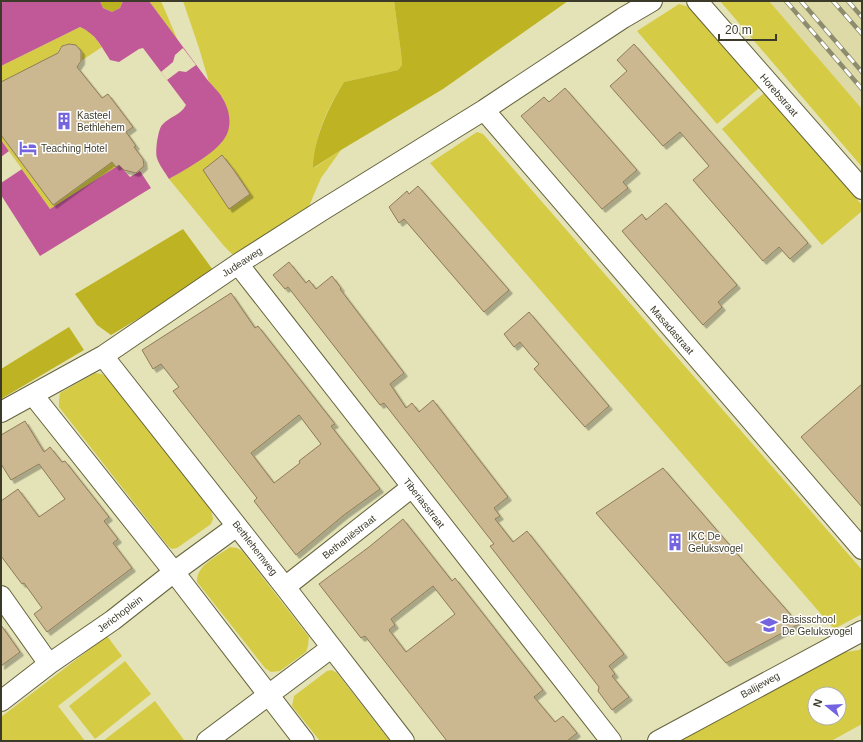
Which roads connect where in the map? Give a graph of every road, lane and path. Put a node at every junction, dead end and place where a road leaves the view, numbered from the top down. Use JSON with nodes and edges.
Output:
{"nodes":[{"id":1,"x":652,"y":1,"type":"edge"},
{"id":2,"x":697,"y":1,"type":"edge"},
{"id":3,"x":484,"y":110,"type":"junction"},
{"id":4,"x":862,"y":189,"type":"edge"},
{"id":5,"x":238,"y":264,"type":"junction"},
{"id":6,"x":103,"y":356,"type":"junction"},
{"id":7,"x":33,"y":395,"type":"junction"},
{"id":8,"x":1,"y":412,"type":"edge"},
{"id":9,"x":412,"y":487,"type":"junction"},
{"id":10,"x":237,"y":526,"type":"junction"},
{"id":11,"x":862,"y":549,"type":"edge"},
{"id":12,"x":174,"y":572,"type":"junction"},
{"id":13,"x":285,"y":587,"type":"junction"},
{"id":14,"x":1,"y":596,"type":"edge"},
{"id":15,"x":862,"y":631,"type":"edge"},
{"id":16,"x":331,"y":648,"type":"junction"},
{"id":17,"x":49,"y":664,"type":"junction"},
{"id":18,"x":268,"y":695,"type":"junction"},
{"id":19,"x":1,"y":701,"type":"edge"},
{"id":20,"x":207,"y":741,"type":"edge"},
{"id":21,"x":304,"y":741,"type":"edge"},
{"id":22,"x":404,"y":741,"type":"edge"},
{"id":23,"x":612,"y":741,"type":"edge"},
{"id":24,"x":658,"y":741,"type":"edge"}],
"edges":[{"from":1,"to":3,"type":"street"},
{"from":2,"to":4,"type":"street","name":"Horebstraat"},
{"from":3,"to":5,"type":"street","name":"Judeaweg"},
{"from":3,"to":11,"type":"street","name":"Masadastraat"},
{"from":5,"to":6,"type":"street","name":"Judeaweg"},
{"from":5,"to":9,"type":"street","name":"Tiberiasstraat"},
{"from":6,"to":7,"type":"street","name":"Judeaweg"},
{"from":6,"to":10,"type":"street","name":"Bethlehemweg"},
{"from":7,"to":8,"type":"street","name":"Judeaweg"},
{"from":7,"to":12,"type":"street"},
{"from":9,"to":13,"type":"street","name":"Bethaniëstraat"},
{"from":9,"to":23,"type":"street","name":"Tiberiasstraat"},
{"from":10,"to":12,"type":"street","name":"Jerichoplein"},
{"from":10,"to":13,"type":"street","name":"Bethlehemweg"},
{"from":12,"to":17,"type":"street","name":"Jerichoplein"},
{"from":12,"to":18,"type":"street"},
{"from":13,"to":16,"type":"street","name":"Bethlehemweg"},
{"from":14,"to":17,"type":"street"},
{"from":15,"to":24,"type":"street","name":"Balijeweg"},
{"from":16,"to":18,"type":"street"},
{"from":16,"to":22,"type":"street","name":"Bethlehemweg"},
{"from":17,"to":19,"type":"street","name":"Jerichoplein"},
{"from":18,"to":20,"type":"street"},
{"from":18,"to":21,"type":"street"}]}
